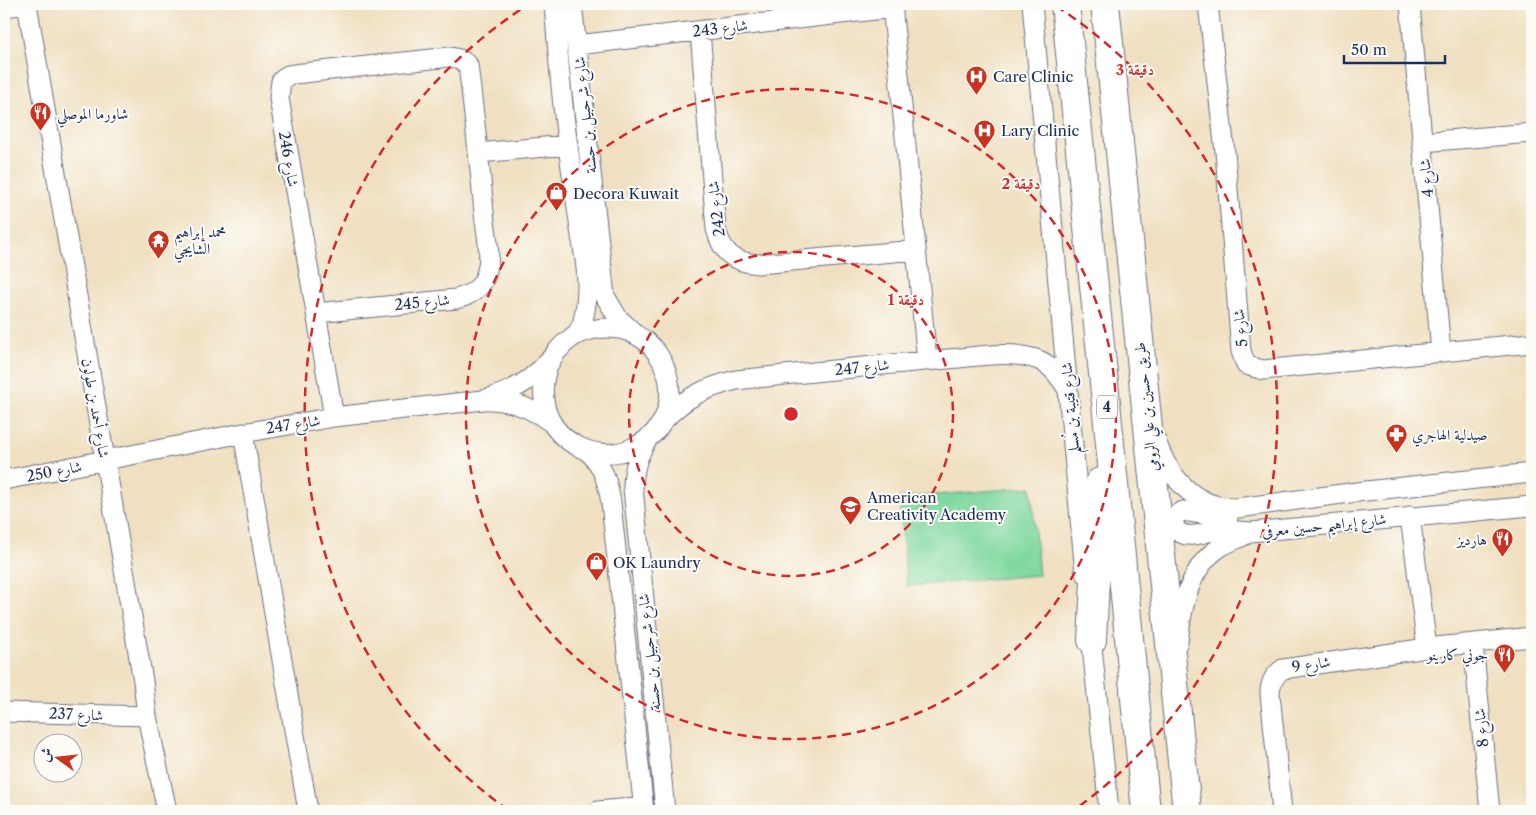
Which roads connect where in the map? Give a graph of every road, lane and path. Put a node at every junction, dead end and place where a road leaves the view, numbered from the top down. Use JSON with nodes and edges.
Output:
{"nodes":[{"id":1,"x":27,"y":4,"type":"edge"},
{"id":2,"x":554,"y":4,"type":"edge"},
{"id":3,"x":572,"y":4,"type":"edge"},
{"id":4,"x":1032,"y":4,"type":"edge"},
{"id":5,"x":1065,"y":4,"type":"edge"},
{"id":6,"x":1104,"y":4,"type":"edge"},
{"id":7,"x":1208,"y":4,"type":"edge"},
{"id":8,"x":1410,"y":4,"type":"edge"},
{"id":9,"x":892,"y":6,"type":"edge"},
{"id":10,"x":4,"y":7,"type":"edge"},
{"id":11,"x":700,"y":30,"type":"junction"},
{"id":12,"x":577,"y":45,"type":"junction"},
{"id":13,"x":460,"y":59,"type":"joint"},
{"id":14,"x":1532,"y":132,"type":"edge"},
{"id":15,"x":1422,"y":142,"type":"junction"},
{"id":16,"x":567,"y":145,"type":"junction"},
{"id":17,"x":479,"y":153,"type":"junction"},
{"id":18,"x":916,"y":250,"type":"junction"},
{"id":19,"x":316,"y":313,"type":"junction"},
{"id":20,"x":636,"y":334,"type":"junction"},
{"id":21,"x":576,"y":335,"type":"junction"},
{"id":22,"x":1532,"y":342,"type":"edge"},
{"id":23,"x":1441,"y":352,"type":"junction"},
{"id":24,"x":553,"y":356,"type":"junction"},
{"id":25,"x":927,"y":361,"type":"junction"},
{"id":26,"x":1068,"y":391,"type":"junction"},
{"id":27,"x":1105,"y":393,"type":"junction"},
{"id":28,"x":483,"y":400,"type":"junction"},
{"id":29,"x":1147,"y":412,"type":"junction"},
{"id":30,"x":334,"y":418,"type":"junction"},
{"id":31,"x":552,"y":423,"type":"junction"},
{"id":32,"x":653,"y":432,"type":"junction"},
{"id":33,"x":243,"y":433,"type":"junction"},
{"id":34,"x":587,"y":450,"type":"junction"},
{"id":35,"x":104,"y":461,"type":"junction"},
{"id":36,"x":1532,"y":474,"type":"edge"},
{"id":37,"x":4,"y":480,"type":"edge"},
{"id":38,"x":1358,"y":492,"type":"junction"},
{"id":39,"x":1532,"y":506,"type":"edge"},
{"id":40,"x":1410,"y":516,"type":"junction"},
{"id":41,"x":1251,"y":532,"type":"junction"},
{"id":42,"x":1532,"y":637,"type":"edge"},
{"id":43,"x":1092,"y":640,"type":"junction"},
{"id":44,"x":1473,"y":644,"type":"junction"},
{"id":45,"x":1427,"y":648,"type":"junction"},
{"id":46,"x":1175,"y":696,"type":"junction"},
{"id":47,"x":4,"y":712,"type":"edge"},
{"id":48,"x":147,"y":716,"type":"junction"},
{"id":49,"x":644,"y":809,"type":"edge"},
{"id":50,"x":167,"y":811,"type":"edge"},
{"id":51,"x":308,"y":811,"type":"edge"},
{"id":52,"x":598,"y":811,"type":"edge"},
{"id":53,"x":665,"y":811,"type":"edge"},
{"id":54,"x":1109,"y":811,"type":"edge"},
{"id":55,"x":1146,"y":811,"type":"edge"},
{"id":56,"x":1187,"y":811,"type":"edge"},
{"id":57,"x":1282,"y":811,"type":"edge"},
{"id":58,"x":1490,"y":811,"type":"edge"}],
"edges":[{"from":1,"to":10,"type":"street"},
{"from":1,"to":35,"type":"street","name":"شارع أحمد بن طولون"},
{"from":2,"to":16,"type":"street","name":"شارع شرحبيل بن حسنة"},
{"from":3,"to":12,"type":"street","name":"شارع شرحبيل بن حسنة"},
{"from":4,"to":26,"type":"street","name":"شارع قتيبة بن مُسلم"},
{"from":5,"to":27,"type":"highway","number":"4"},
{"from":6,"to":29,"type":"highway","name":"طريق حسين بن علي الرومي"},
{"from":7,"to":23,"type":"street","name":"شارع 5"},
{"from":8,"to":15,"type":"street","name":"شارع 4"},
{"from":9,"to":11,"type":"street","name":"شارع 243"},
{"from":9,"to":18,"type":"street"},
{"from":11,"to":12,"type":"street","name":"شارع 243"},
{"from":11,"to":18,"type":"street","name":"شارع 242"},
{"from":12,"to":20,"type":"street","name":"شارع شرحبيل بن حسنة"},
{"from":13,"to":17,"type":"street","name":"شارع 245"},
{"from":13,"to":19,"type":"street","name":"شارع 246"},
{"from":14,"to":15,"type":"street"},
{"from":15,"to":23,"type":"street","name":"شارع 4"},
{"from":16,"to":17,"type":"street"},
{"from":16,"to":21,"type":"street","name":"شارع شرحبيل بن حسنة"},
{"from":17,"to":19,"type":"street","name":"شارع 245"},
{"from":18,"to":25,"type":"street"},
{"from":19,"to":30,"type":"street","name":"شارع 246"},
{"from":20,"to":21,"type":"street"},
{"from":20,"to":32,"type":"street"},
{"from":21,"to":24,"type":"street"},
{"from":22,"to":23,"type":"street","name":"شارع 5"},
{"from":24,"to":28,"type":"street","name":"شارع 247"},
{"from":24,"to":31,"type":"street"},
{"from":25,"to":26,"type":"street","name":"شارع 247"},
{"from":25,"to":32,"type":"street","name":"شارع 247"},
{"from":26,"to":43,"type":"street","name":"شارع قتيبة بن مُسلم"},
{"from":27,"to":43,"type":"highway"},
{"from":27,"to":55,"type":"highway","number":"4"},
{"from":28,"to":30,"type":"street","name":"شارع 247"},
{"from":28,"to":31,"type":"street","name":"شارع 247"},
{"from":29,"to":38,"type":"street","name":"شارع إبراهيم حسين معرفي"},
{"from":29,"to":46,"type":"highway","name":"طريق حسين بن علي الرومي"},
{"from":30,"to":33,"type":"street","name":"شارع 247"},
{"from":31,"to":34,"type":"street"},
{"from":32,"to":34,"type":"street"},
{"from":32,"to":53,"type":"street","name":"شارع شرحبيل بن حسنة"},
{"from":33,"to":35,"type":"street","name":"شارع 247"},
{"from":33,"to":51,"type":"street"},
{"from":34,"to":49,"type":"street","name":"شارع شرحبيل بن حسنة"},
{"from":35,"to":37,"type":"street","name":"شارع 250"},
{"from":35,"to":48,"type":"street","name":"شارع أحمد بن طولون"},
{"from":36,"to":38,"type":"street","name":"شارع إبراهيم حسين معرفي"},
{"from":38,"to":41,"type":"street"},
{"from":39,"to":40,"type":"street","name":"شارع إبراهيم حسين معرفي"},
{"from":40,"to":41,"type":"street","name":"شارع إبراهيم حسين معرفي"},
{"from":40,"to":45,"type":"street"},
{"from":41,"to":46,"type":"street","name":"شارع إبراهيم حسين معرفي"},
{"from":42,"to":44,"type":"street","name":"شارع 9"},
{"from":43,"to":54,"type":"street","name":"شارع قتيبة بن مُسلم"},
{"from":44,"to":45,"type":"street","name":"شارع 9"},
{"from":44,"to":58,"type":"street","name":"شارع 8"},
{"from":45,"to":57,"type":"street","name":"شارع 9"},
{"from":46,"to":56,"type":"highway","name":"طريق حسين بن علي الرومي"},
{"from":47,"to":48,"type":"street","name":"شارع 237"},
{"from":48,"to":50,"type":"street","name":"شارع أحمد بن طولون"},
{"from":49,"to":52,"type":"street"}]}
